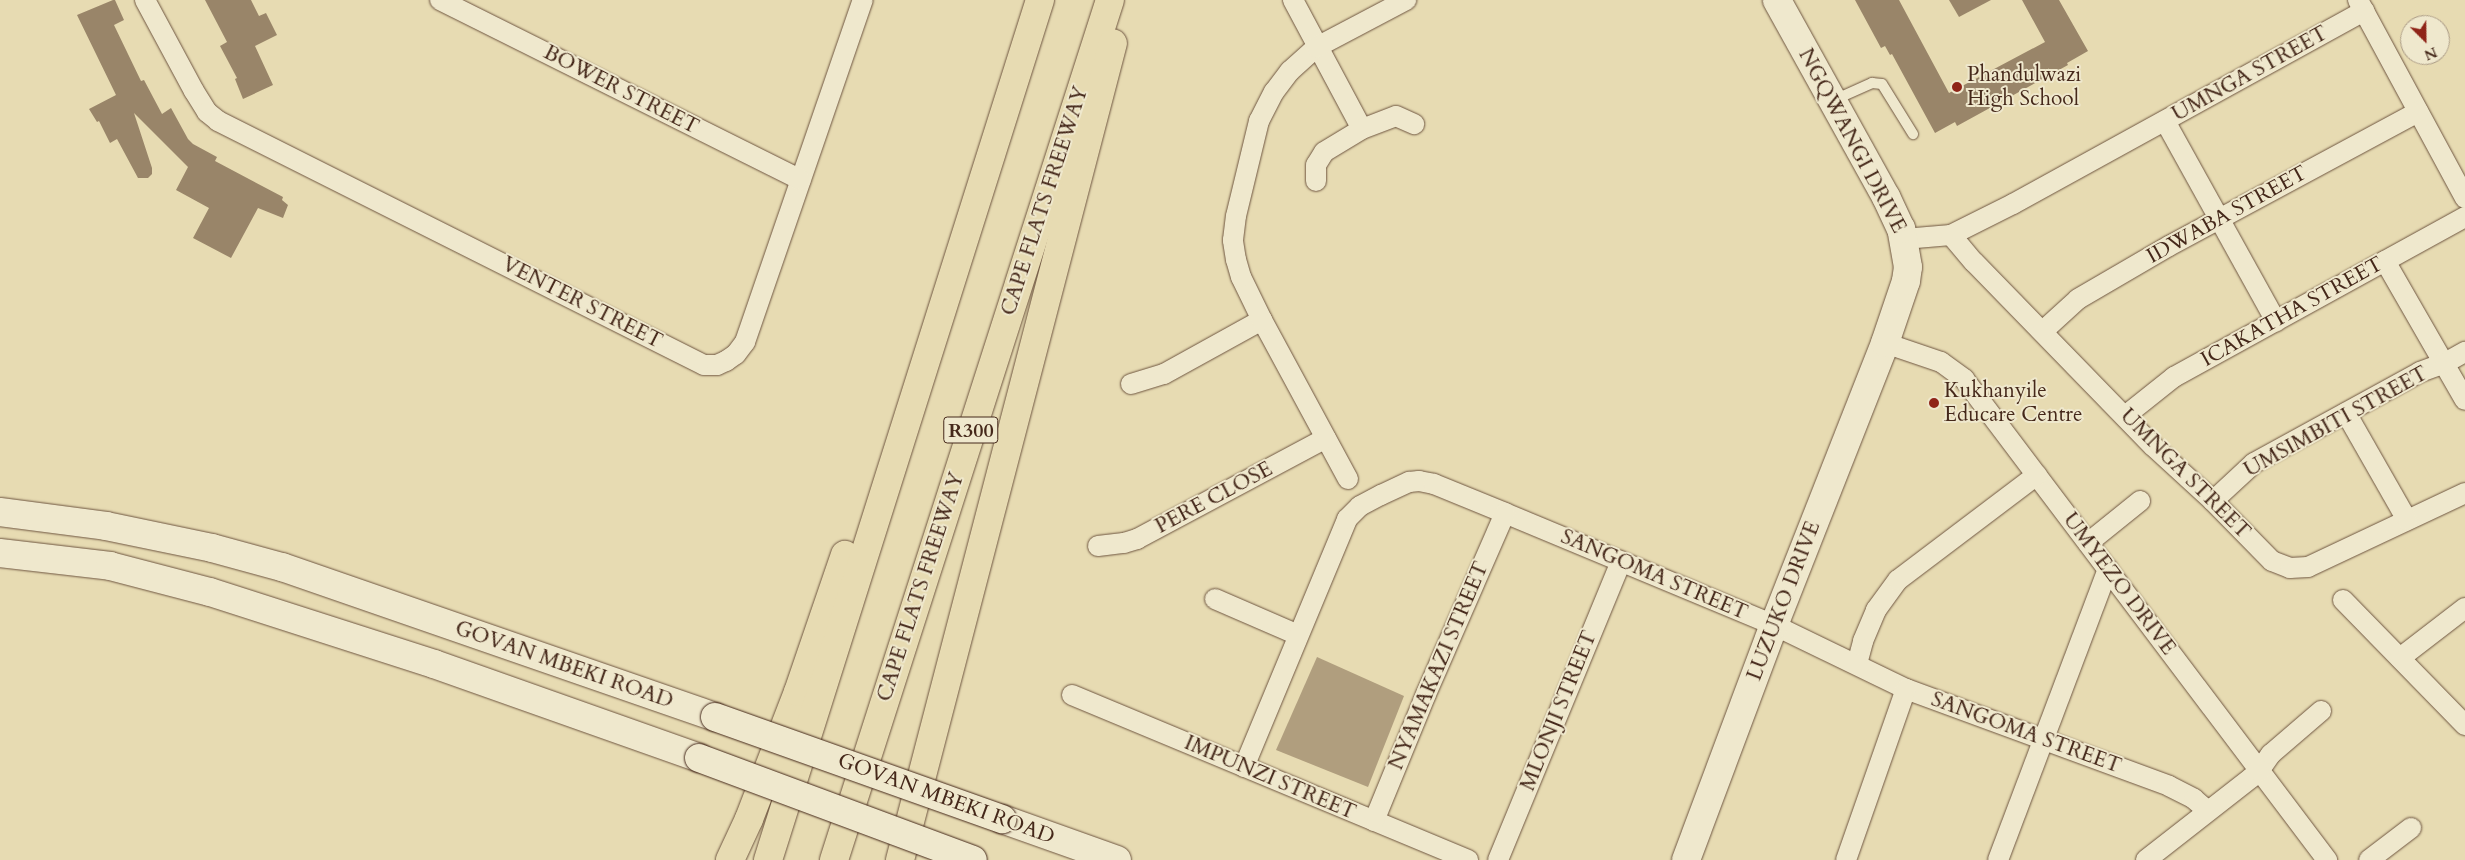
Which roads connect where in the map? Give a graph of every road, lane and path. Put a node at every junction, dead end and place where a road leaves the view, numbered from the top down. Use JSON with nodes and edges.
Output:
{"nodes":[{"id":1,"x":145,"y":0,"type":"edge"},
{"id":2,"x":440,"y":0,"type":"edge"},
{"id":3,"x":863,"y":0,"type":"edge"},
{"id":4,"x":1040,"y":0,"type":"edge"},
{"id":5,"x":1110,"y":0,"type":"edge"},
{"id":6,"x":1124,"y":0,"type":"edge"},
{"id":7,"x":1293,"y":0,"type":"edge"},
{"id":8,"x":1406,"y":0,"type":"edge"},
{"id":9,"x":1777,"y":0,"type":"edge"},
{"id":10,"x":2361,"y":6,"type":"edge"},
{"id":11,"x":1317,"y":48,"type":"junction"},
{"id":12,"x":1833,"y":101,"type":"junction"},
{"id":13,"x":2418,"y":112,"type":"junction"},
{"id":14,"x":2165,"y":120,"type":"junction"},
{"id":15,"x":1414,"y":124,"type":"dead end"},
{"id":16,"x":1362,"y":129,"type":"junction"},
{"id":17,"x":1913,"y":134,"type":"dead end"},
{"id":18,"x":801,"y":180,"type":"junction"},
{"id":19,"x":1316,"y":181,"type":"dead end"},
{"id":20,"x":2465,"y":198,"type":"edge"},
{"id":21,"x":2465,"y":217,"type":"edge"},
{"id":22,"x":2219,"y":219,"type":"junction"},
{"id":23,"x":968,"y":226,"type":"junction"},
{"id":24,"x":1951,"y":235,"type":"junction"},
{"id":25,"x":1904,"y":239,"type":"junction"},
{"id":26,"x":2385,"y":261,"type":"junction"},
{"id":27,"x":1262,"y":320,"type":"junction"},
{"id":28,"x":2276,"y":321,"type":"junction"},
{"id":29,"x":2043,"y":331,"type":"junction"},
{"id":30,"x":1885,"y":343,"type":"junction"},
{"id":31,"x":2465,"y":352,"type":"edge"},
{"id":32,"x":2445,"y":363,"type":"junction"},
{"id":33,"x":1131,"y":384,"type":"dead end"},
{"id":34,"x":2465,"y":400,"type":"edge"},
{"id":35,"x":2346,"y":413,"type":"junction"},
{"id":36,"x":2125,"y":416,"type":"junction"},
{"id":37,"x":1326,"y":438,"type":"junction"},
{"id":38,"x":2037,"y":475,"type":"junction"},
{"id":39,"x":1348,"y":478,"type":"dead end"},
{"id":40,"x":2465,"y":493,"type":"edge"},
{"id":41,"x":2140,"y":501,"type":"dead end"},
{"id":42,"x":2213,"y":501,"type":"junction"},
{"id":43,"x":0,"y":512,"type":"edge"},
{"id":44,"x":1505,"y":513,"type":"junction"},
{"id":45,"x":2407,"y":520,"type":"junction"},
{"id":46,"x":2088,"y":543,"type":"junction"},
{"id":47,"x":1098,"y":546,"type":"dead end"},
{"id":48,"x":0,"y":553,"type":"edge"},
{"id":49,"x":1621,"y":561,"type":"junction"},
{"id":50,"x":2108,"y":569,"type":"junction"},
{"id":51,"x":1215,"y":599,"type":"dead end"},
{"id":52,"x":2343,"y":600,"type":"dead end"},
{"id":53,"x":2465,"y":608,"type":"edge"},
{"id":54,"x":1774,"y":625,"type":"junction"},
{"id":55,"x":1298,"y":634,"type":"junction"},
{"id":56,"x":2400,"y":658,"type":"junction"},
{"id":57,"x":1858,"y":664,"type":"junction"},
{"id":58,"x":1906,"y":689,"type":"junction"},
{"id":59,"x":1072,"y":695,"type":"dead end"},
{"id":60,"x":2321,"y":711,"type":"dead end"},
{"id":61,"x":2465,"y":725,"type":"edge"},
{"id":62,"x":932,"y":737,"type":"junction"},
{"id":63,"x":2043,"y":739,"type":"junction"},
{"id":64,"x":1244,"y":767,"type":"junction"},
{"id":65,"x":2259,"y":771,"type":"junction"},
{"id":66,"x":2208,"y":812,"type":"junction"},
{"id":67,"x":1374,"y":821,"type":"junction"},
{"id":68,"x":2411,"y":828,"type":"dead end"},
{"id":69,"x":730,"y":860,"type":"edge"},
{"id":70,"x":768,"y":860,"type":"edge"},
{"id":71,"x":834,"y":860,"type":"edge"},
{"id":72,"x":900,"y":860,"type":"edge"},
{"id":73,"x":919,"y":860,"type":"edge"},
{"id":74,"x":973,"y":860,"type":"edge"},
{"id":75,"x":1117,"y":860,"type":"edge"},
{"id":76,"x":1468,"y":860,"type":"edge"},
{"id":77,"x":1498,"y":860,"type":"edge"},
{"id":78,"x":1686,"y":860,"type":"edge"},
{"id":79,"x":1846,"y":860,"type":"edge"},
{"id":80,"x":1998,"y":860,"type":"edge"},
{"id":81,"x":2146,"y":860,"type":"edge"},
{"id":82,"x":2327,"y":860,"type":"edge"},
{"id":83,"x":2369,"y":860,"type":"edge"}],
"edges":[{"from":1,"to":18,"type":"street","name":"VENTER STREET"},
{"from":2,"to":18,"type":"street","name":"BOWER STREET"},
{"from":3,"to":18,"type":"street","name":"VENTER STREET"},
{"from":4,"to":23,"type":"highway","number":"R300"},
{"from":5,"to":71,"type":"highway","name":"CAPE FLATS FREEWAY","number":"R300"},
{"from":6,"to":62,"type":"highway"},
{"from":7,"to":11,"type":"street"},
{"from":8,"to":11,"type":"street"},
{"from":9,"to":12,"type":"main road","name":"NGQWANGI DRIVE"},
{"from":10,"to":13,"type":"street"},
{"from":10,"to":14,"type":"street","name":"UMNGA STREET"},
{"from":11,"to":16,"type":"street"},
{"from":11,"to":27,"type":"street"},
{"from":12,"to":17,"type":"lane"},
{"from":12,"to":25,"type":"main road","name":"NGQWANGI DRIVE"},
{"from":13,"to":20,"type":"street"},
{"from":13,"to":22,"type":"street","name":"IDWABA STREET"},
{"from":14,"to":22,"type":"street"},
{"from":14,"to":24,"type":"street","name":"UMNGA STREET"},
{"from":15,"to":16,"type":"street"},
{"from":16,"to":19,"type":"street"},
{"from":21,"to":26,"type":"street","name":"ICAKATHA STREET"},
{"from":22,"to":28,"type":"street"},
{"from":22,"to":29,"type":"street","name":"IDWABA STREET"},
{"from":23,"to":69,"type":"highway"},
{"from":23,"to":70,"type":"highway","number":"R300"},
{"from":24,"to":25,"type":"street","name":"UMNGA STREET"},
{"from":24,"to":29,"type":"street","name":"UMNGA STREET"},
{"from":25,"to":30,"type":"main road","name":"NGQWANGI DRIVE"},
{"from":26,"to":28,"type":"street","name":"ICAKATHA STREET"},
{"from":26,"to":32,"type":"street"},
{"from":27,"to":33,"type":"street"},
{"from":27,"to":37,"type":"street"},
{"from":28,"to":36,"type":"street","name":"ICAKATHA STREET"},
{"from":29,"to":36,"type":"street","name":"UMNGA STREET"},
{"from":30,"to":38,"type":"street","name":"UMYEZO DRIVE"},
{"from":30,"to":54,"type":"main road","name":"LUZUKO DRIVE"},
{"from":31,"to":32,"type":"street","name":"UMSIMBITI STREET"},
{"from":32,"to":34,"type":"street"},
{"from":32,"to":35,"type":"street","name":"UMSIMBITI STREET"},
{"from":35,"to":42,"type":"street","name":"UMSIMBITI STREET"},
{"from":35,"to":45,"type":"street"},
{"from":36,"to":42,"type":"street","name":"UMNGA STREET"},
{"from":37,"to":39,"type":"street"},
{"from":37,"to":47,"type":"street","name":"PERE CLOSE"},
{"from":38,"to":46,"type":"street","name":"UMYEZO DRIVE"},
{"from":38,"to":57,"type":"street"},
{"from":40,"to":45,"type":"street","name":"UMNGA STREET"},
{"from":41,"to":46,"type":"street"},
{"from":42,"to":45,"type":"street","name":"UMNGA STREET"},
{"from":43,"to":75,"type":"main road","name":"GOVAN MBEKI ROAD","bridge":true},
{"from":44,"to":49,"type":"street","name":"SANGOMA STREET"},
{"from":44,"to":55,"type":"street","name":"SANGOMA STREET"},
{"from":44,"to":67,"type":"street","name":"NYAMAKAZI STREET"},
{"from":46,"to":50,"type":"street","name":"UMYEZO DRIVE"},
{"from":48,"to":74,"type":"main road","name":"GOVAN MBEKI ROAD","bridge":true},
{"from":49,"to":54,"type":"street","name":"SANGOMA STREET"},
{"from":49,"to":77,"type":"street","name":"MLONJI STREET"},
{"from":50,"to":63,"type":"street"},
{"from":50,"to":65,"type":"street","name":"UMYEZO DRIVE"},
{"from":51,"to":55,"type":"street"},
{"from":52,"to":56,"type":"street"},
{"from":53,"to":56,"type":"street"},
{"from":54,"to":57,"type":"street","name":"SANGOMA STREET"},
{"from":54,"to":78,"type":"main road","name":"LUZUKO DRIVE"},
{"from":55,"to":64,"type":"street","name":"SANGOMA STREET"},
{"from":56,"to":61,"type":"street"},
{"from":57,"to":58,"type":"street","name":"SANGOMA STREET"},
{"from":58,"to":63,"type":"street","name":"SANGOMA STREET"},
{"from":58,"to":79,"type":"street"},
{"from":59,"to":64,"type":"street","name":"IMPUNZI STREET"},
{"from":60,"to":65,"type":"street"},
{"from":62,"to":72,"type":"highway"},
{"from":62,"to":73,"type":"highway"},
{"from":63,"to":66,"type":"street","name":"SANGOMA STREET"},
{"from":63,"to":80,"type":"street"},
{"from":64,"to":67,"type":"street","name":"IMPUNZI STREET"},
{"from":65,"to":66,"type":"street"},
{"from":65,"to":82,"type":"street","name":"UMYEZO DRIVE"},
{"from":66,"to":81,"type":"street"},
{"from":67,"to":76,"type":"street","name":"IMPUNZI STREET"},
{"from":68,"to":83,"type":"street"}]}
